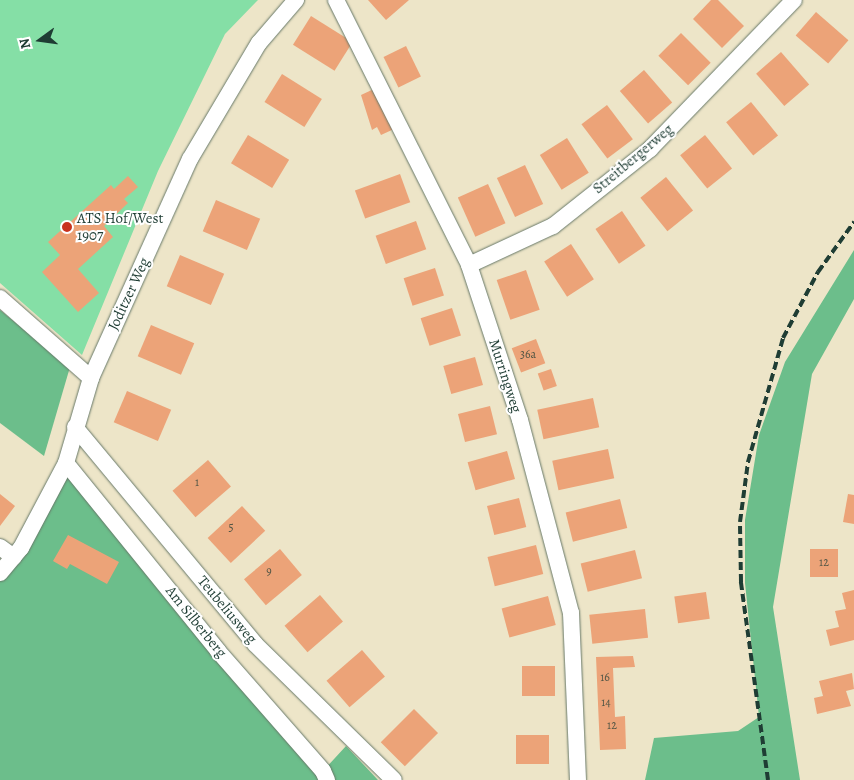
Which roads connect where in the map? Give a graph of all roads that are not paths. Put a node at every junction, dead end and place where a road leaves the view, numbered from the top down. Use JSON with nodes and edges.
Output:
{"nodes":[{"id":1,"x":296,"y":0,"type":"edge"},
{"id":2,"x":336,"y":0,"type":"edge"},
{"id":3,"x":794,"y":0,"type":"edge"},
{"id":4,"x":469,"y":265,"type":"junction"},
{"id":5,"x":0,"y":298,"type":"edge"},
{"id":6,"x":91,"y":378,"type":"junction"},
{"id":7,"x":75,"y":428,"type":"junction"},
{"id":8,"x":66,"y":463,"type":"junction"},
{"id":9,"x":0,"y":547,"type":"edge"},
{"id":10,"x":14,"y":557,"type":"junction"},
{"id":11,"x":0,"y":573,"type":"edge"},
{"id":12,"x":327,"y":780,"type":"edge"},
{"id":13,"x":394,"y":780,"type":"edge"},
{"id":14,"x":578,"y":780,"type":"edge"}],
"edges":[{"from":1,"to":6,"type":"street","name":"Joditzer Weg"},
{"from":2,"to":4,"type":"street","name":"Murringweg"},
{"from":3,"to":4,"type":"street","name":"Streitbergerweg"},
{"from":4,"to":14,"type":"street","name":"Murringweg"},
{"from":5,"to":6,"type":"street"},
{"from":6,"to":7,"type":"street","name":"Joditzer Weg"},
{"from":7,"to":8,"type":"street","name":"Joditzer Weg"},
{"from":7,"to":13,"type":"street","name":"Teubeliusweg"},
{"from":8,"to":10,"type":"street","name":"Joditzer Weg"},
{"from":8,"to":12,"type":"street","name":"Am Silberberg"},
{"from":9,"to":10,"type":"street"},
{"from":10,"to":11,"type":"street","name":"Joditzer Weg"}]}
